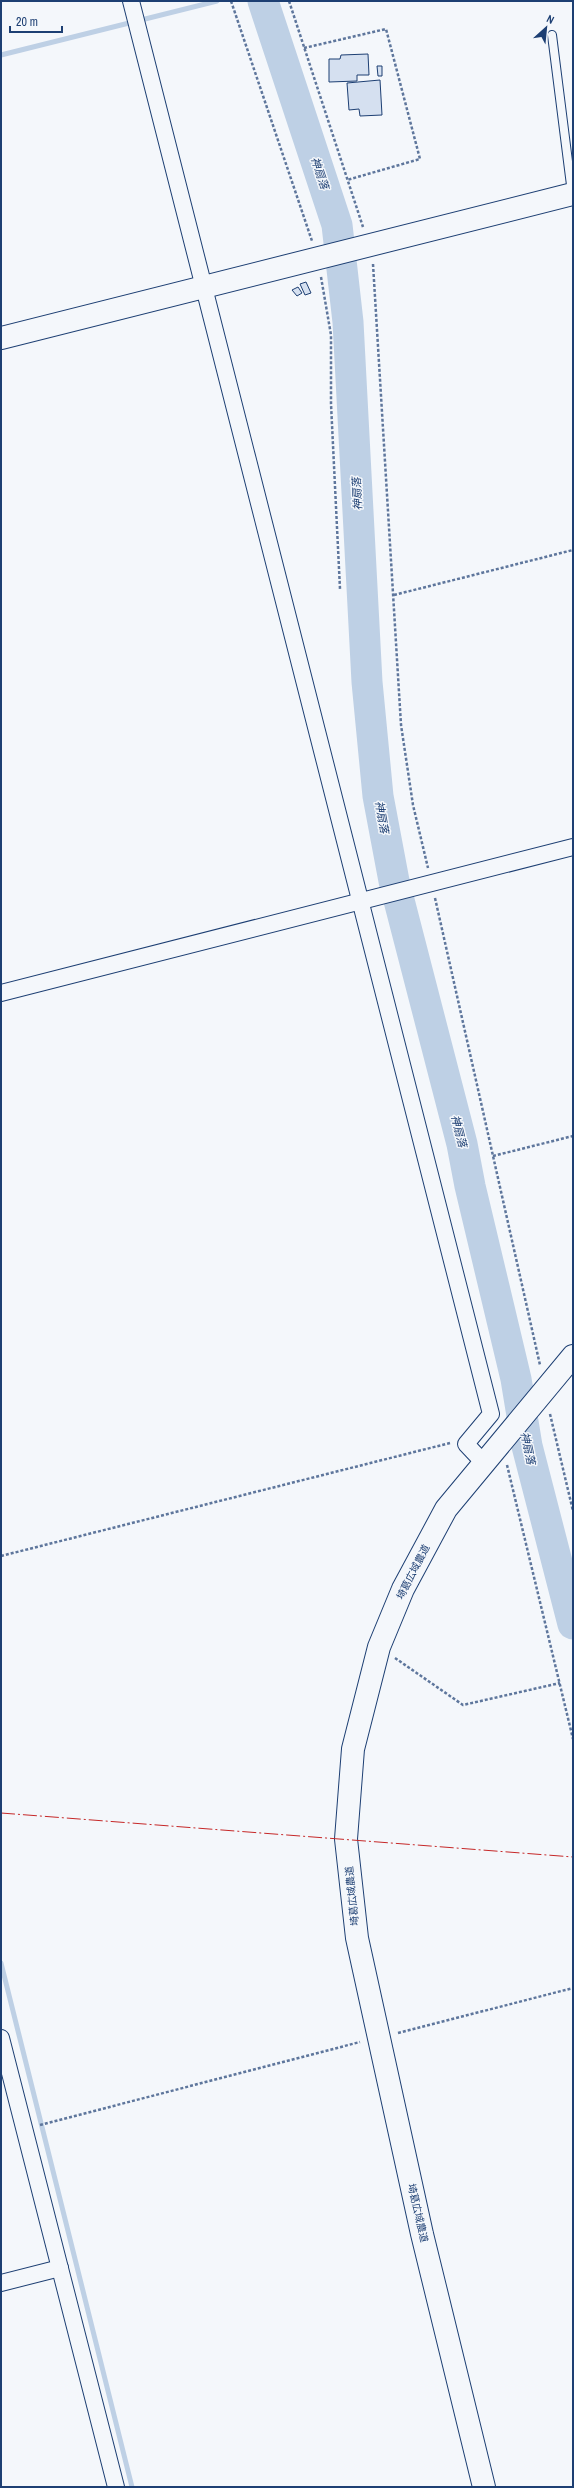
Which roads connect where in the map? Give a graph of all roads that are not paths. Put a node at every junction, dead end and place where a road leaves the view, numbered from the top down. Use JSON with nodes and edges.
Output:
{"nodes":[{"id":1,"x":131,"y":1,"type":"edge"},
{"id":2,"x":552,"y":35,"type":"dead end"},
{"id":3,"x":573,"y":194,"type":"edge"},
{"id":4,"x":202,"y":287,"type":"junction"},
{"id":5,"x":1,"y":338,"type":"edge"},
{"id":6,"x":573,"y":847,"type":"edge"},
{"id":7,"x":360,"y":900,"type":"junction"},
{"id":8,"x":1,"y":993,"type":"edge"},
{"id":9,"x":573,"y":1356,"type":"edge"},
{"id":10,"x":483,"y":1462,"type":"junction"},
{"id":11,"x":1,"y":2038,"type":"edge"},
{"id":12,"x":60,"y":2268,"type":"junction"},
{"id":13,"x":1,"y":2283,"type":"edge"},
{"id":14,"x":116,"y":2487,"type":"edge"},
{"id":15,"x":484,"y":2487,"type":"edge"}],
"edges":[{"from":1,"to":4,"type":"street"},
{"from":2,"to":3,"type":"lane"},
{"from":3,"to":4,"type":"street"},
{"from":4,"to":5,"type":"street"},
{"from":4,"to":7,"type":"street"},
{"from":6,"to":7,"type":"street"},
{"from":7,"to":8,"type":"street"},
{"from":7,"to":10,"type":"street"},
{"from":9,"to":10,"type":"street","name":"埼葛広域農道"},
{"from":10,"to":15,"type":"street","name":"埼葛広域農道"},
{"from":11,"to":12,"type":"street"},
{"from":12,"to":13,"type":"street"},
{"from":12,"to":14,"type":"street"}]}
